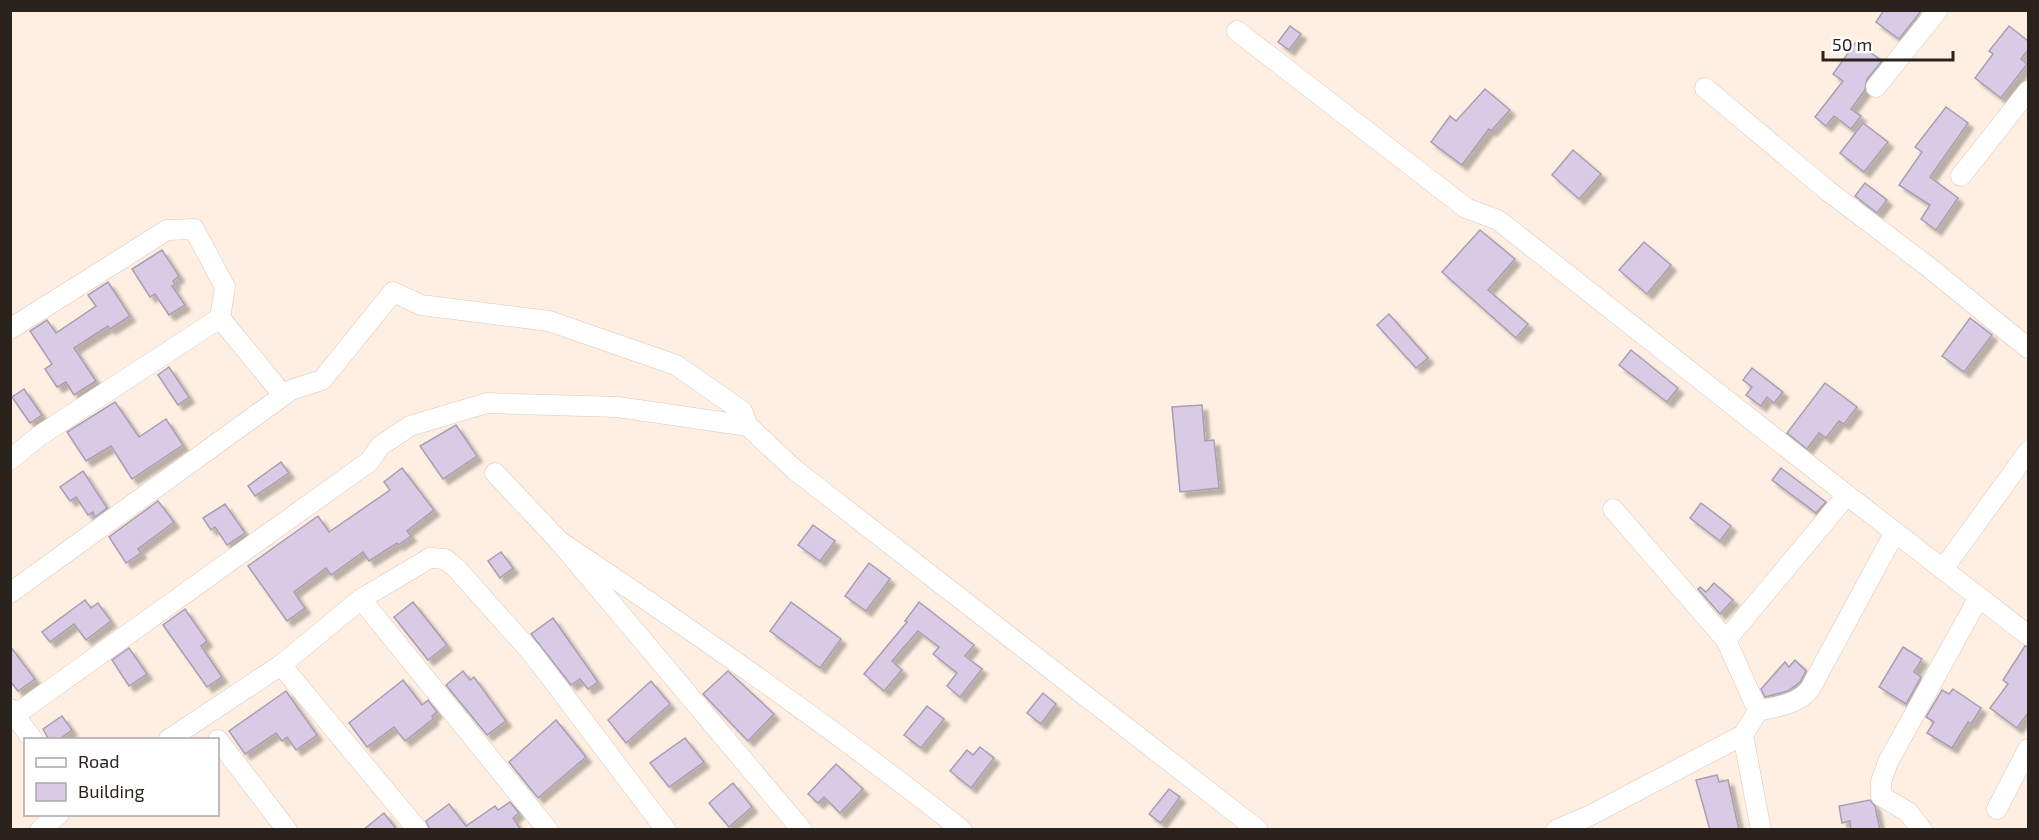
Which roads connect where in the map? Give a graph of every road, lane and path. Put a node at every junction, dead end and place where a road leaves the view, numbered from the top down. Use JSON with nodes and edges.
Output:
{"nodes":[{"id":1,"x":1938,"y":10,"type":"edge"},
{"id":2,"x":1237,"y":31,"type":"dead end"},
{"id":3,"x":1876,"y":87,"type":"dead end"},
{"id":4,"x":1705,"y":88,"type":"dead end"},
{"id":5,"x":2028,"y":91,"type":"edge"},
{"id":6,"x":1961,"y":176,"type":"dead end"},
{"id":7,"x":220,"y":318,"type":"junction"},
{"id":8,"x":10,"y":329,"type":"edge"},
{"id":9,"x":2028,"y":348,"type":"edge"},
{"id":10,"x":283,"y":395,"type":"junction"},
{"id":11,"x":748,"y":426,"type":"junction"},
{"id":12,"x":2028,"y":452,"type":"edge"},
{"id":13,"x":10,"y":460,"type":"edge"},
{"id":14,"x":495,"y":473,"type":"dead end"},
{"id":15,"x":1847,"y":495,"type":"junction"},
{"id":16,"x":1613,"y":510,"type":"dead end"},
{"id":17,"x":1895,"y":532,"type":"junction"},
{"id":18,"x":559,"y":541,"type":"junction"},
{"id":19,"x":1943,"y":569,"type":"junction"},
{"id":20,"x":10,"y":593,"type":"edge"},
{"id":21,"x":1979,"y":597,"type":"junction"},
{"id":22,"x":361,"y":599,"type":"junction"},
{"id":23,"x":2028,"y":635,"type":"edge"},
{"id":24,"x":1726,"y":640,"type":"junction"},
{"id":25,"x":281,"y":665,"type":"junction"},
{"id":26,"x":1758,"y":711,"type":"junction"},
{"id":27,"x":13,"y":712,"type":"edge"},
{"id":28,"x":201,"y":718,"type":"junction"},
{"id":29,"x":1743,"y":735,"type":"junction"},
{"id":30,"x":32,"y":738,"type":"edge"},
{"id":31,"x":171,"y":738,"type":"edge"},
{"id":32,"x":216,"y":738,"type":"edge"},
{"id":33,"x":219,"y":743,"type":"edge"},
{"id":34,"x":2028,"y":749,"type":"edge"},
{"id":35,"x":1997,"y":808,"type":"dead end"},
{"id":36,"x":57,"y":816,"type":"edge"},
{"id":37,"x":1590,"y":823,"type":"edge"},
{"id":38,"x":40,"y":830,"type":"edge"},
{"id":39,"x":287,"y":830,"type":"edge"},
{"id":40,"x":418,"y":830,"type":"edge"},
{"id":41,"x":548,"y":830,"type":"edge"},
{"id":42,"x":666,"y":830,"type":"edge"},
{"id":43,"x":802,"y":830,"type":"edge"},
{"id":44,"x":962,"y":830,"type":"edge"},
{"id":45,"x":1258,"y":830,"type":"edge"},
{"id":46,"x":1556,"y":830,"type":"edge"},
{"id":47,"x":1761,"y":830,"type":"edge"},
{"id":48,"x":1922,"y":830,"type":"edge"}],
"edges":[{"from":1,"to":3,"type":"street"},
{"from":2,"to":15,"type":"street"},
{"from":4,"to":9,"type":"street"},
{"from":5,"to":6,"type":"street"},
{"from":7,"to":8,"type":"street"},
{"from":7,"to":10,"type":"street"},
{"from":7,"to":13,"type":"street"},
{"from":10,"to":11,"type":"street"},
{"from":10,"to":20,"type":"street"},
{"from":11,"to":27,"type":"street"},
{"from":11,"to":45,"type":"street"},
{"from":12,"to":19,"type":"street"},
{"from":14,"to":18,"type":"street"},
{"from":15,"to":17,"type":"street"},
{"from":15,"to":24,"type":"street"},
{"from":16,"to":24,"type":"street"},
{"from":17,"to":19,"type":"street"},
{"from":17,"to":26,"type":"street"},
{"from":18,"to":43,"type":"street"},
{"from":18,"to":44,"type":"street"},
{"from":19,"to":21,"type":"street"},
{"from":21,"to":23,"type":"street"},
{"from":21,"to":48,"type":"street"},
{"from":22,"to":25,"type":"street"},
{"from":22,"to":41,"type":"street"},
{"from":22,"to":42,"type":"street"},
{"from":24,"to":26,"type":"street"},
{"from":25,"to":28,"type":"street"},
{"from":25,"to":40,"type":"street"},
{"from":26,"to":29,"type":"street"},
{"from":27,"to":30,"type":"street"},
{"from":28,"to":31,"type":"street"},
{"from":28,"to":32,"type":"street"},
{"from":29,"to":37,"type":"street"},
{"from":29,"to":47,"type":"street"},
{"from":33,"to":39,"type":"street"},
{"from":34,"to":35,"type":"street"},
{"from":36,"to":38,"type":"street"},
{"from":37,"to":46,"type":"street"}]}
